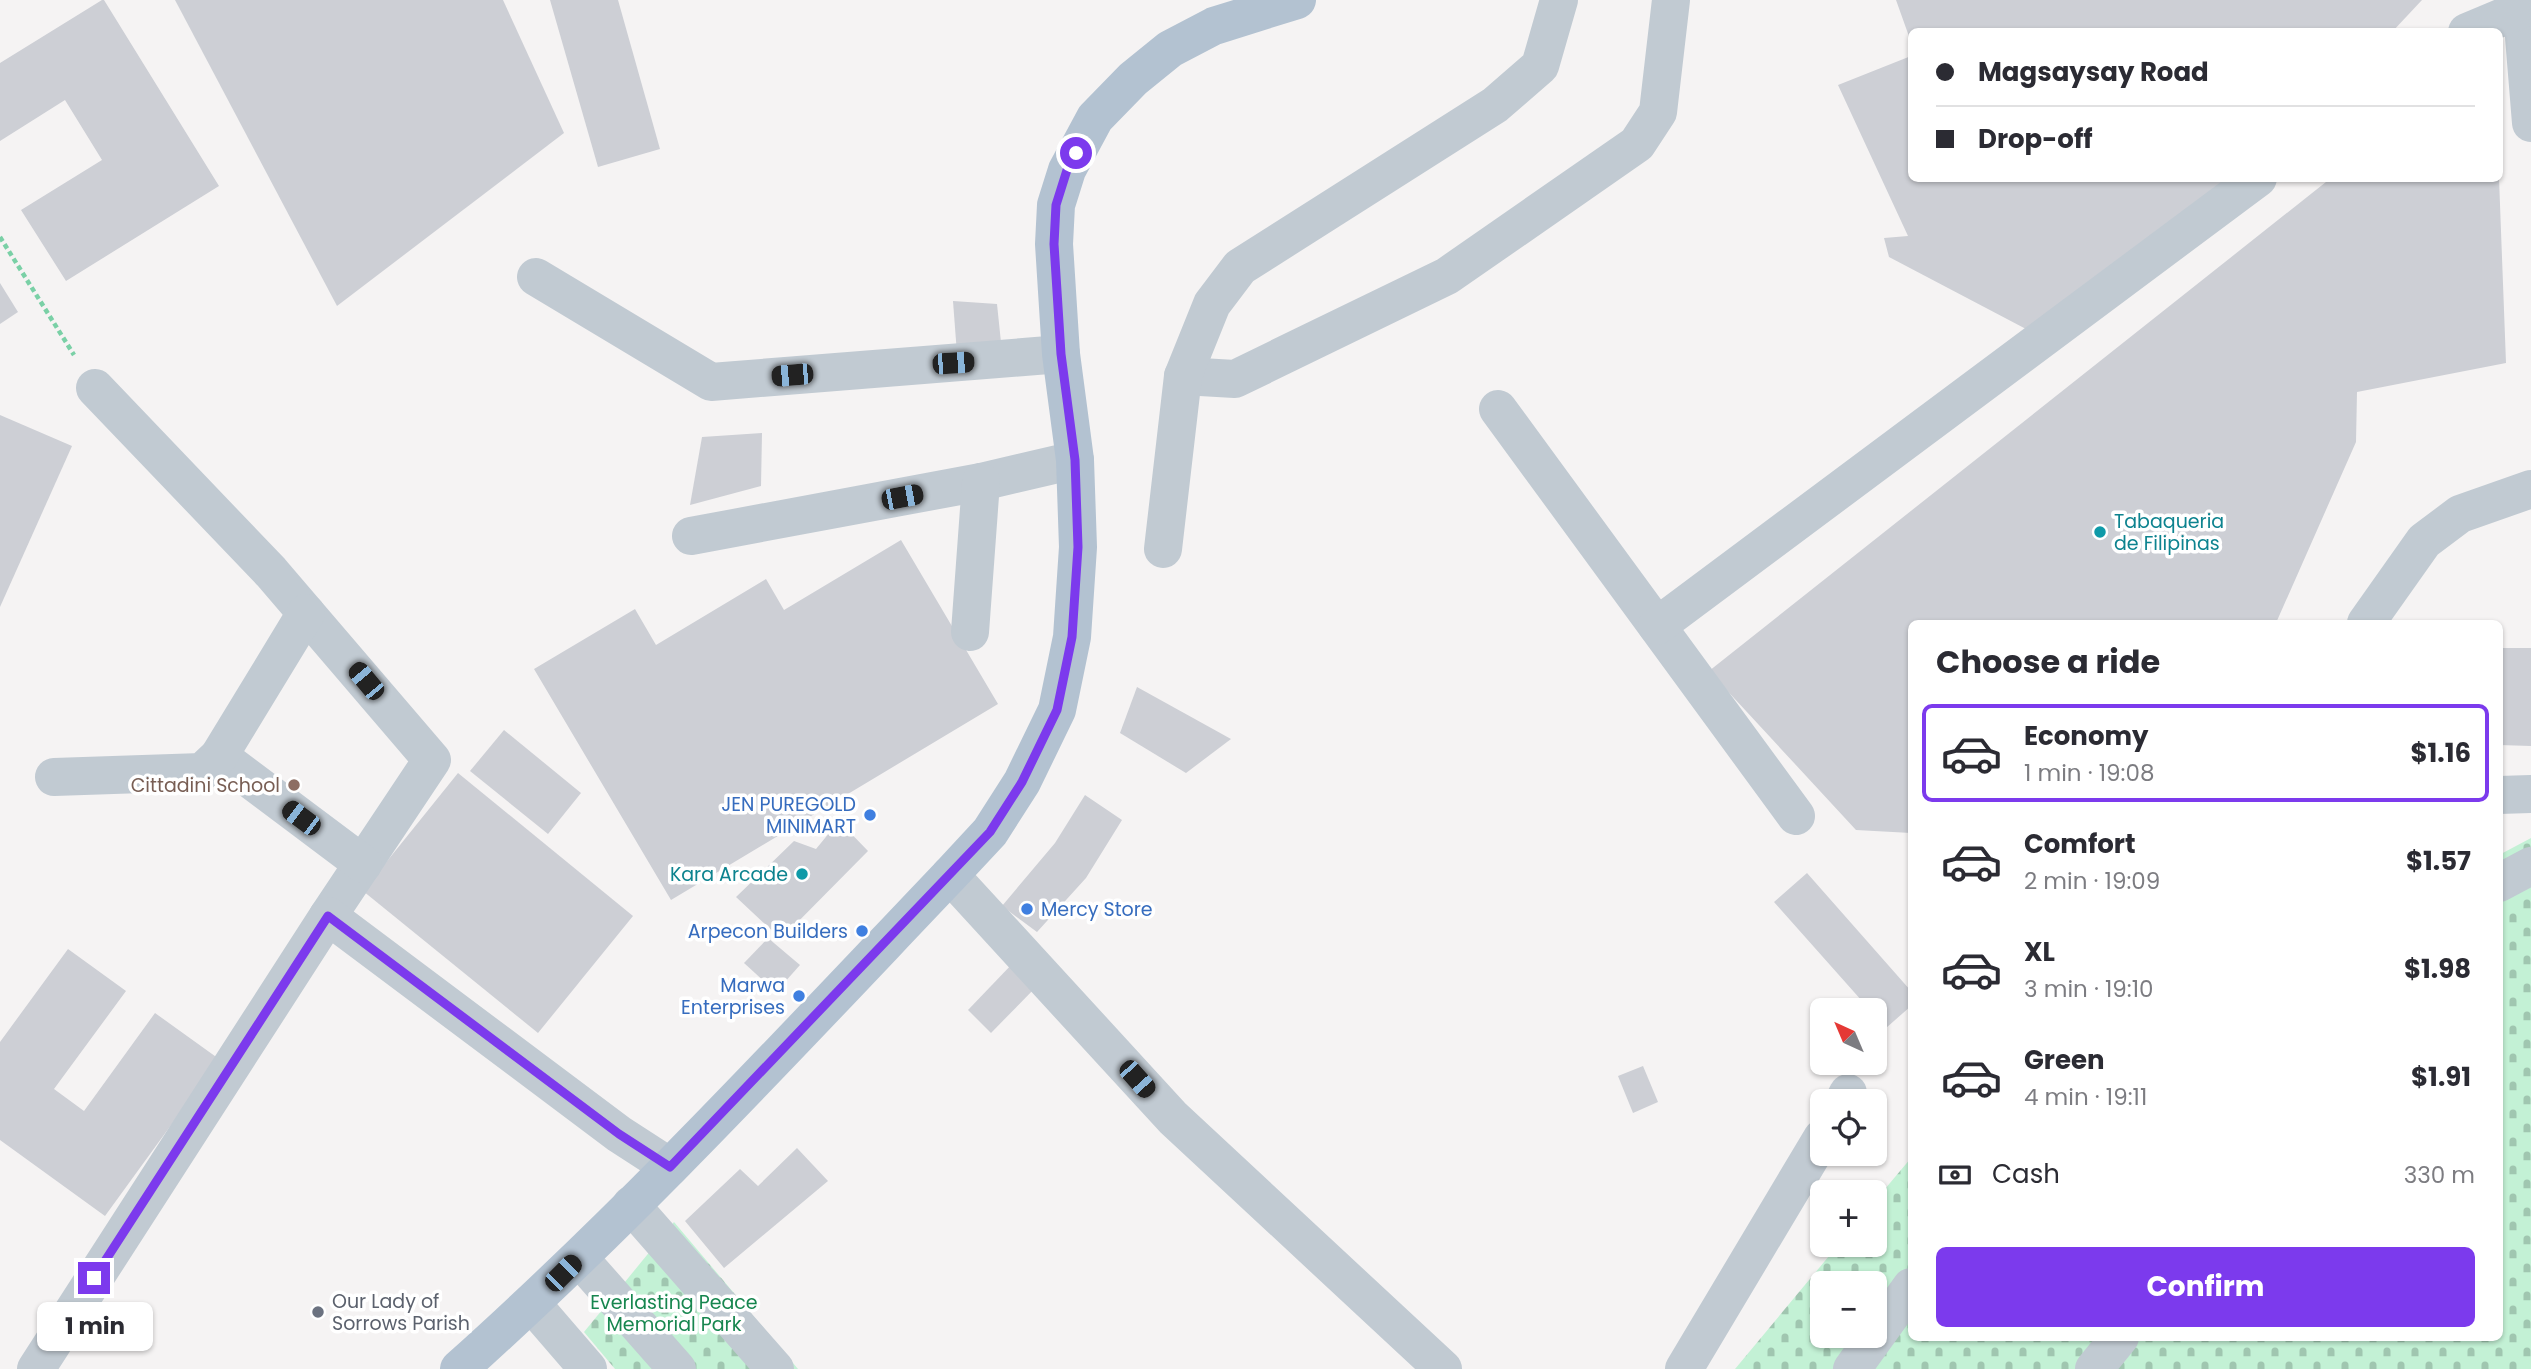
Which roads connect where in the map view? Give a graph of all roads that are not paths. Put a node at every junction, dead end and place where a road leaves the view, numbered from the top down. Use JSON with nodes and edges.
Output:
{"nodes":[{"id":1,"x":1297,"y":0,"type":"edge"},
{"id":2,"x":1559,"y":0,"type":"edge"},
{"id":3,"x":1671,"y":0,"type":"edge"},
{"id":4,"x":2522,"y":5,"type":"edge"},
{"id":5,"x":2475,"y":28,"type":"edge"},
{"id":6,"x":2531,"y":123,"type":"edge"},
{"id":7,"x":2253,"y":182,"type":"edge"},
{"id":8,"x":536,"y":277,"type":"dead end"},
{"id":9,"x":1061,"y":354,"type":"junction"},
{"id":10,"x":1183,"y":376,"type":"junction"},
{"id":11,"x":95,"y":388,"type":"road end"},
{"id":12,"x":1498,"y":409,"type":"dead end"},
{"id":13,"x":1075,"y":460,"type":"junction"},
{"id":14,"x":981,"y":482,"type":"junction"},
{"id":15,"x":2531,"y":489,"type":"edge"},
{"id":16,"x":691,"y":536,"type":"dead end"},
{"id":17,"x":1163,"y":549,"type":"dead end"},
{"id":18,"x":306,"y":612,"type":"junction"},
{"id":19,"x":2368,"y":620,"type":"edge"},
{"id":20,"x":1657,"y":626,"type":"junction"},
{"id":21,"x":970,"y":632,"type":"dead end"},
{"id":22,"x":219,"y":756,"type":"junction"},
{"id":23,"x":54,"y":777,"type":"dead end"},
{"id":24,"x":2531,"y":794,"type":"edge"},
{"id":25,"x":2503,"y":795,"type":"edge"},
{"id":26,"x":1796,"y":816,"type":"dead end"},
{"id":27,"x":363,"y":864,"type":"junction"},
{"id":28,"x":2531,"y":866,"type":"edge"},
{"id":29,"x":950,"y":875,"type":"junction"},
{"id":30,"x":2503,"y":881,"type":"edge"},
{"id":31,"x":328,"y":916,"type":"junction"},
{"id":32,"x":1810,"y":1158,"type":"edge"},
{"id":33,"x":670,"y":1167,"type":"junction"},
{"id":34,"x":631,"y":1205,"type":"junction"},
{"id":35,"x":579,"y":1258,"type":"junction"},
{"id":36,"x":1908,"y":1291,"type":"edge"},
{"id":37,"x":532,"y":1304,"type":"junction"},
{"id":38,"x":2117,"y":1341,"type":"edge"},
{"id":39,"x":767,"y":1366,"type":"edge"},
{"id":40,"x":36,"y":1369,"type":"edge"},
{"id":41,"x":459,"y":1369,"type":"edge"},
{"id":42,"x":588,"y":1369,"type":"edge"},
{"id":43,"x":677,"y":1369,"type":"edge"},
{"id":44,"x":1443,"y":1369,"type":"edge"},
{"id":45,"x":1684,"y":1369,"type":"edge"},
{"id":46,"x":1852,"y":1369,"type":"edge"},
{"id":47,"x":2094,"y":1369,"type":"edge"}],
"edges":[{"from":1,"to":9,"type":"main road"},
{"from":2,"to":10,"type":"street"},
{"from":3,"to":10,"type":"street"},
{"from":4,"to":5,"type":"street"},
{"from":4,"to":6,"type":"street"},
{"from":7,"to":20,"type":"street"},
{"from":8,"to":9,"type":"street"},
{"from":9,"to":13,"type":"main road"},
{"from":10,"to":17,"type":"street"},
{"from":11,"to":18,"type":"street"},
{"from":12,"to":20,"type":"street"},
{"from":13,"to":14,"type":"street"},
{"from":13,"to":29,"type":"main road"},
{"from":14,"to":16,"type":"street"},
{"from":14,"to":21,"type":"street"},
{"from":15,"to":19,"type":"street"},
{"from":18,"to":22,"type":"street"},
{"from":18,"to":27,"type":"street"},
{"from":20,"to":26,"type":"street"},
{"from":22,"to":23,"type":"street"},
{"from":22,"to":27,"type":"street"},
{"from":24,"to":25,"type":"street"},
{"from":27,"to":31,"type":"street"},
{"from":28,"to":30,"type":"street"},
{"from":29,"to":33,"type":"main road"},
{"from":29,"to":44,"type":"street"},
{"from":31,"to":33,"type":"street"},
{"from":31,"to":40,"type":"street"},
{"from":32,"to":45,"type":"street"},
{"from":33,"to":34,"type":"main road"},
{"from":34,"to":35,"type":"main road"},
{"from":34,"to":39,"type":"street"},
{"from":35,"to":37,"type":"main road"},
{"from":35,"to":43,"type":"street"},
{"from":36,"to":46,"type":"street"},
{"from":37,"to":41,"type":"main road"},
{"from":37,"to":42,"type":"street"},
{"from":38,"to":47,"type":"street"}]}
